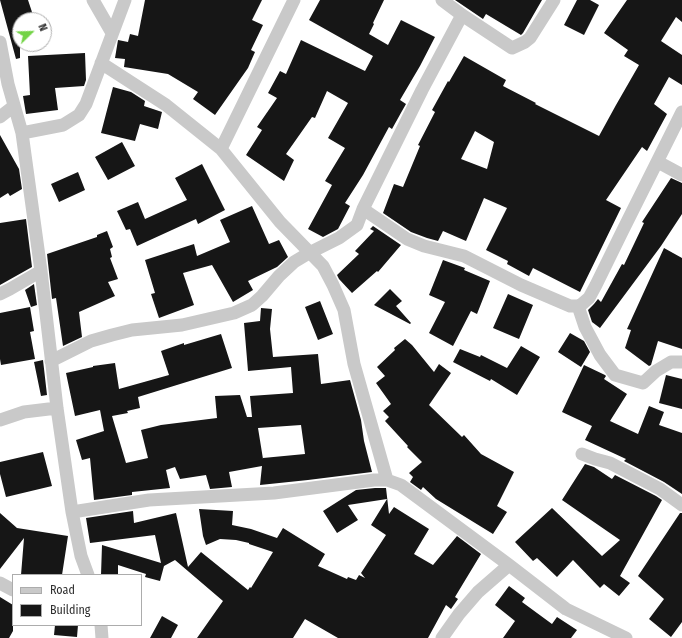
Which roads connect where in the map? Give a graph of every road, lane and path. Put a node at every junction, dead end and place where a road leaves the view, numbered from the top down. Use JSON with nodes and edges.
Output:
{"nodes":[{"id":1,"x":92,"y":0,"type":"edge"},
{"id":2,"x":125,"y":0,"type":"edge"},
{"id":3,"x":294,"y":0,"type":"edge"},
{"id":4,"x":442,"y":0,"type":"edge"},
{"id":5,"x":554,"y":0,"type":"edge"},
{"id":6,"x":462,"y":15,"type":"junction"},
{"id":7,"x":112,"y":33,"type":"junction"},
{"id":8,"x":0,"y":42,"type":"edge"},
{"id":9,"x":101,"y":63,"type":"junction"},
{"id":10,"x":14,"y":106,"type":"junction"},
{"id":11,"x":682,"y":112,"type":"edge"},
{"id":12,"x":0,"y":117,"type":"edge"},
{"id":13,"x":22,"y":133,"type":"junction"},
{"id":14,"x":221,"y":149,"type":"junction"},
{"id":15,"x":658,"y":162,"type":"junction"},
{"id":16,"x":682,"y":175,"type":"edge"},
{"id":17,"x":363,"y":209,"type":"junction"},
{"id":18,"x":309,"y":253,"type":"junction"},
{"id":19,"x":41,"y":270,"type":"junction"},
{"id":20,"x":0,"y":294,"type":"edge"},
{"id":21,"x":578,"y":306,"type":"junction"},
{"id":22,"x":51,"y":361,"type":"junction"},
{"id":23,"x":682,"y":362,"type":"edge"},
{"id":24,"x":57,"y":408,"type":"junction"},
{"id":25,"x":0,"y":420,"type":"edge"},
{"id":26,"x":582,"y":454,"type":"dead end"},
{"id":27,"x":387,"y":480,"type":"junction"},
{"id":28,"x":682,"y":505,"type":"edge"},
{"id":29,"x":72,"y":512,"type":"junction"},
{"id":30,"x":509,"y":565,"type":"junction"},
{"id":31,"x":88,"y":574,"type":"edge"},
{"id":32,"x":0,"y":583,"type":"edge"},
{"id":33,"x":12,"y":589,"type":"edge"},
{"id":34,"x":101,"y":626,"type":"edge"},
{"id":35,"x":102,"y":638,"type":"edge"},
{"id":36,"x":442,"y":638,"type":"edge"},
{"id":37,"x":626,"y":638,"type":"edge"}],
"edges":[{"from":1,"to":7,"type":"street"},
{"from":2,"to":7,"type":"street"},
{"from":3,"to":14,"type":"street"},
{"from":4,"to":6,"type":"street"},
{"from":5,"to":6,"type":"street"},
{"from":6,"to":17,"type":"street"},
{"from":7,"to":9,"type":"street"},
{"from":8,"to":10,"type":"street"},
{"from":9,"to":13,"type":"street"},
{"from":9,"to":14,"type":"street"},
{"from":10,"to":12,"type":"street"},
{"from":10,"to":13,"type":"street"},
{"from":11,"to":15,"type":"street"},
{"from":13,"to":19,"type":"street"},
{"from":14,"to":18,"type":"street"},
{"from":15,"to":16,"type":"street"},
{"from":15,"to":21,"type":"street"},
{"from":17,"to":18,"type":"street"},
{"from":17,"to":21,"type":"street"},
{"from":18,"to":22,"type":"street"},
{"from":18,"to":27,"type":"street"},
{"from":19,"to":20,"type":"street"},
{"from":19,"to":22,"type":"street"},
{"from":21,"to":23,"type":"street"},
{"from":22,"to":24,"type":"street"},
{"from":24,"to":25,"type":"street"},
{"from":24,"to":29,"type":"street"},
{"from":26,"to":28,"type":"street"},
{"from":27,"to":29,"type":"street"},
{"from":27,"to":30,"type":"street"},
{"from":29,"to":31,"type":"street"},
{"from":30,"to":36,"type":"street"},
{"from":30,"to":37,"type":"street"},
{"from":32,"to":33,"type":"street"},
{"from":34,"to":35,"type":"street"}]}
